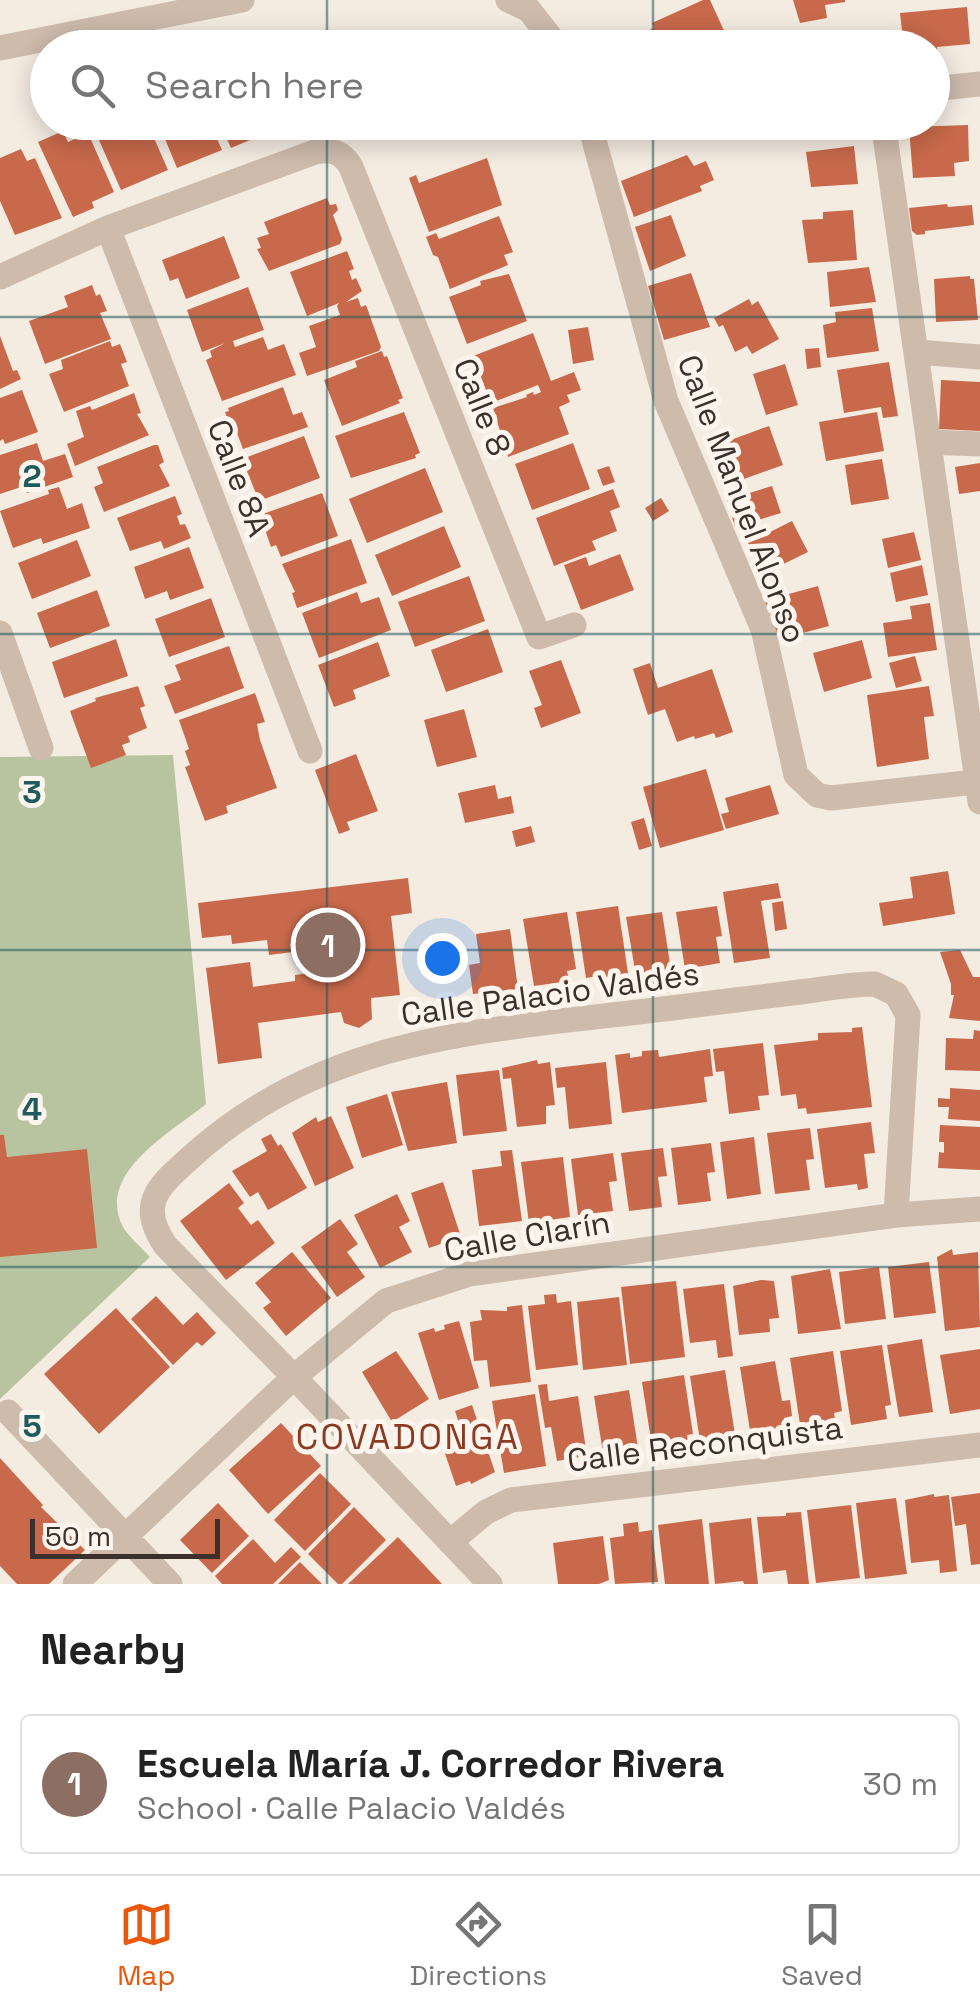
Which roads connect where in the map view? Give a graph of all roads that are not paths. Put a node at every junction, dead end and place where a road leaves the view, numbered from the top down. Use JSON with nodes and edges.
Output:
{"nodes":[{"id":1,"x":242,"y":0,"type":"edge"},
{"id":2,"x":508,"y":0,"type":"edge"},
{"id":3,"x":91,"y":30,"type":"edge"},
{"id":4,"x":545,"y":30,"type":"edge"},
{"id":5,"x":30,"y":42,"type":"edge"},
{"id":6,"x":0,"y":48,"type":"edge"},
{"id":7,"x":980,"y":84,"type":"edge"},
{"id":8,"x":950,"y":87,"type":"edge"},
{"id":9,"x":594,"y":140,"type":"edge"},
{"id":10,"x":887,"y":140,"type":"edge"},
{"id":11,"x":108,"y":228,"type":"junction"},
{"id":12,"x":0,"y":276,"type":"edge"},
{"id":13,"x":916,"y":352,"type":"junction"},
{"id":14,"x":980,"y":357,"type":"edge"},
{"id":15,"x":929,"y":442,"type":"junction"},
{"id":16,"x":980,"y":444,"type":"edge"},
{"id":17,"x":574,"y":624,"type":"dead end"},
{"id":18,"x":0,"y":632,"type":"edge"},
{"id":19,"x":42,"y":748,"type":"dead end"},
{"id":20,"x":310,"y":752,"type":"dead end"},
{"id":21,"x":978,"y":792,"type":"edge"},
{"id":22,"x":980,"y":1209,"type":"edge"},
{"id":23,"x":896,"y":1215,"type":"junction"},
{"id":24,"x":294,"y":1376,"type":"junction"},
{"id":25,"x":8,"y":1412,"type":"dead end"},
{"id":26,"x":980,"y":1445,"type":"edge"},
{"id":27,"x":127,"y":1538,"type":"junction"},
{"id":28,"x":450,"y":1542,"type":"junction"},
{"id":29,"x":75,"y":1584,"type":"edge"},
{"id":30,"x":170,"y":1584,"type":"edge"},
{"id":31,"x":490,"y":1584,"type":"edge"}],
"edges":[{"from":1,"to":3,"type":"street"},
{"from":2,"to":4,"type":"street"},
{"from":5,"to":6,"type":"street"},
{"from":7,"to":8,"type":"street"},
{"from":9,"to":21,"type":"street","name":"Calle Manuel Alonso"},
{"from":10,"to":13,"type":"street"},
{"from":11,"to":12,"type":"street"},
{"from":11,"to":17,"type":"street","name":"Calle 8"},
{"from":11,"to":20,"type":"street","name":"Calle 8A"},
{"from":13,"to":14,"type":"street"},
{"from":13,"to":15,"type":"street"},
{"from":15,"to":16,"type":"street"},
{"from":15,"to":21,"type":"street"},
{"from":18,"to":19,"type":"street"},
{"from":22,"to":23,"type":"street","name":"Calle Clarín"},
{"from":23,"to":24,"type":"street","name":"Calle Clarín"},
{"from":23,"to":24,"type":"street","name":"Calle Palacio Valdés"},
{"from":24,"to":27,"type":"street","name":"Calle Clarín"},
{"from":24,"to":28,"type":"street","name":"Calle Palacio Valdés"},
{"from":25,"to":27,"type":"street"},
{"from":26,"to":28,"type":"street","name":"Calle Reconquista"},
{"from":27,"to":29,"type":"street","name":"Calle Clarín"},
{"from":27,"to":30,"type":"street"},
{"from":28,"to":31,"type":"street","name":"Calle Palacio Valdés"}]}
